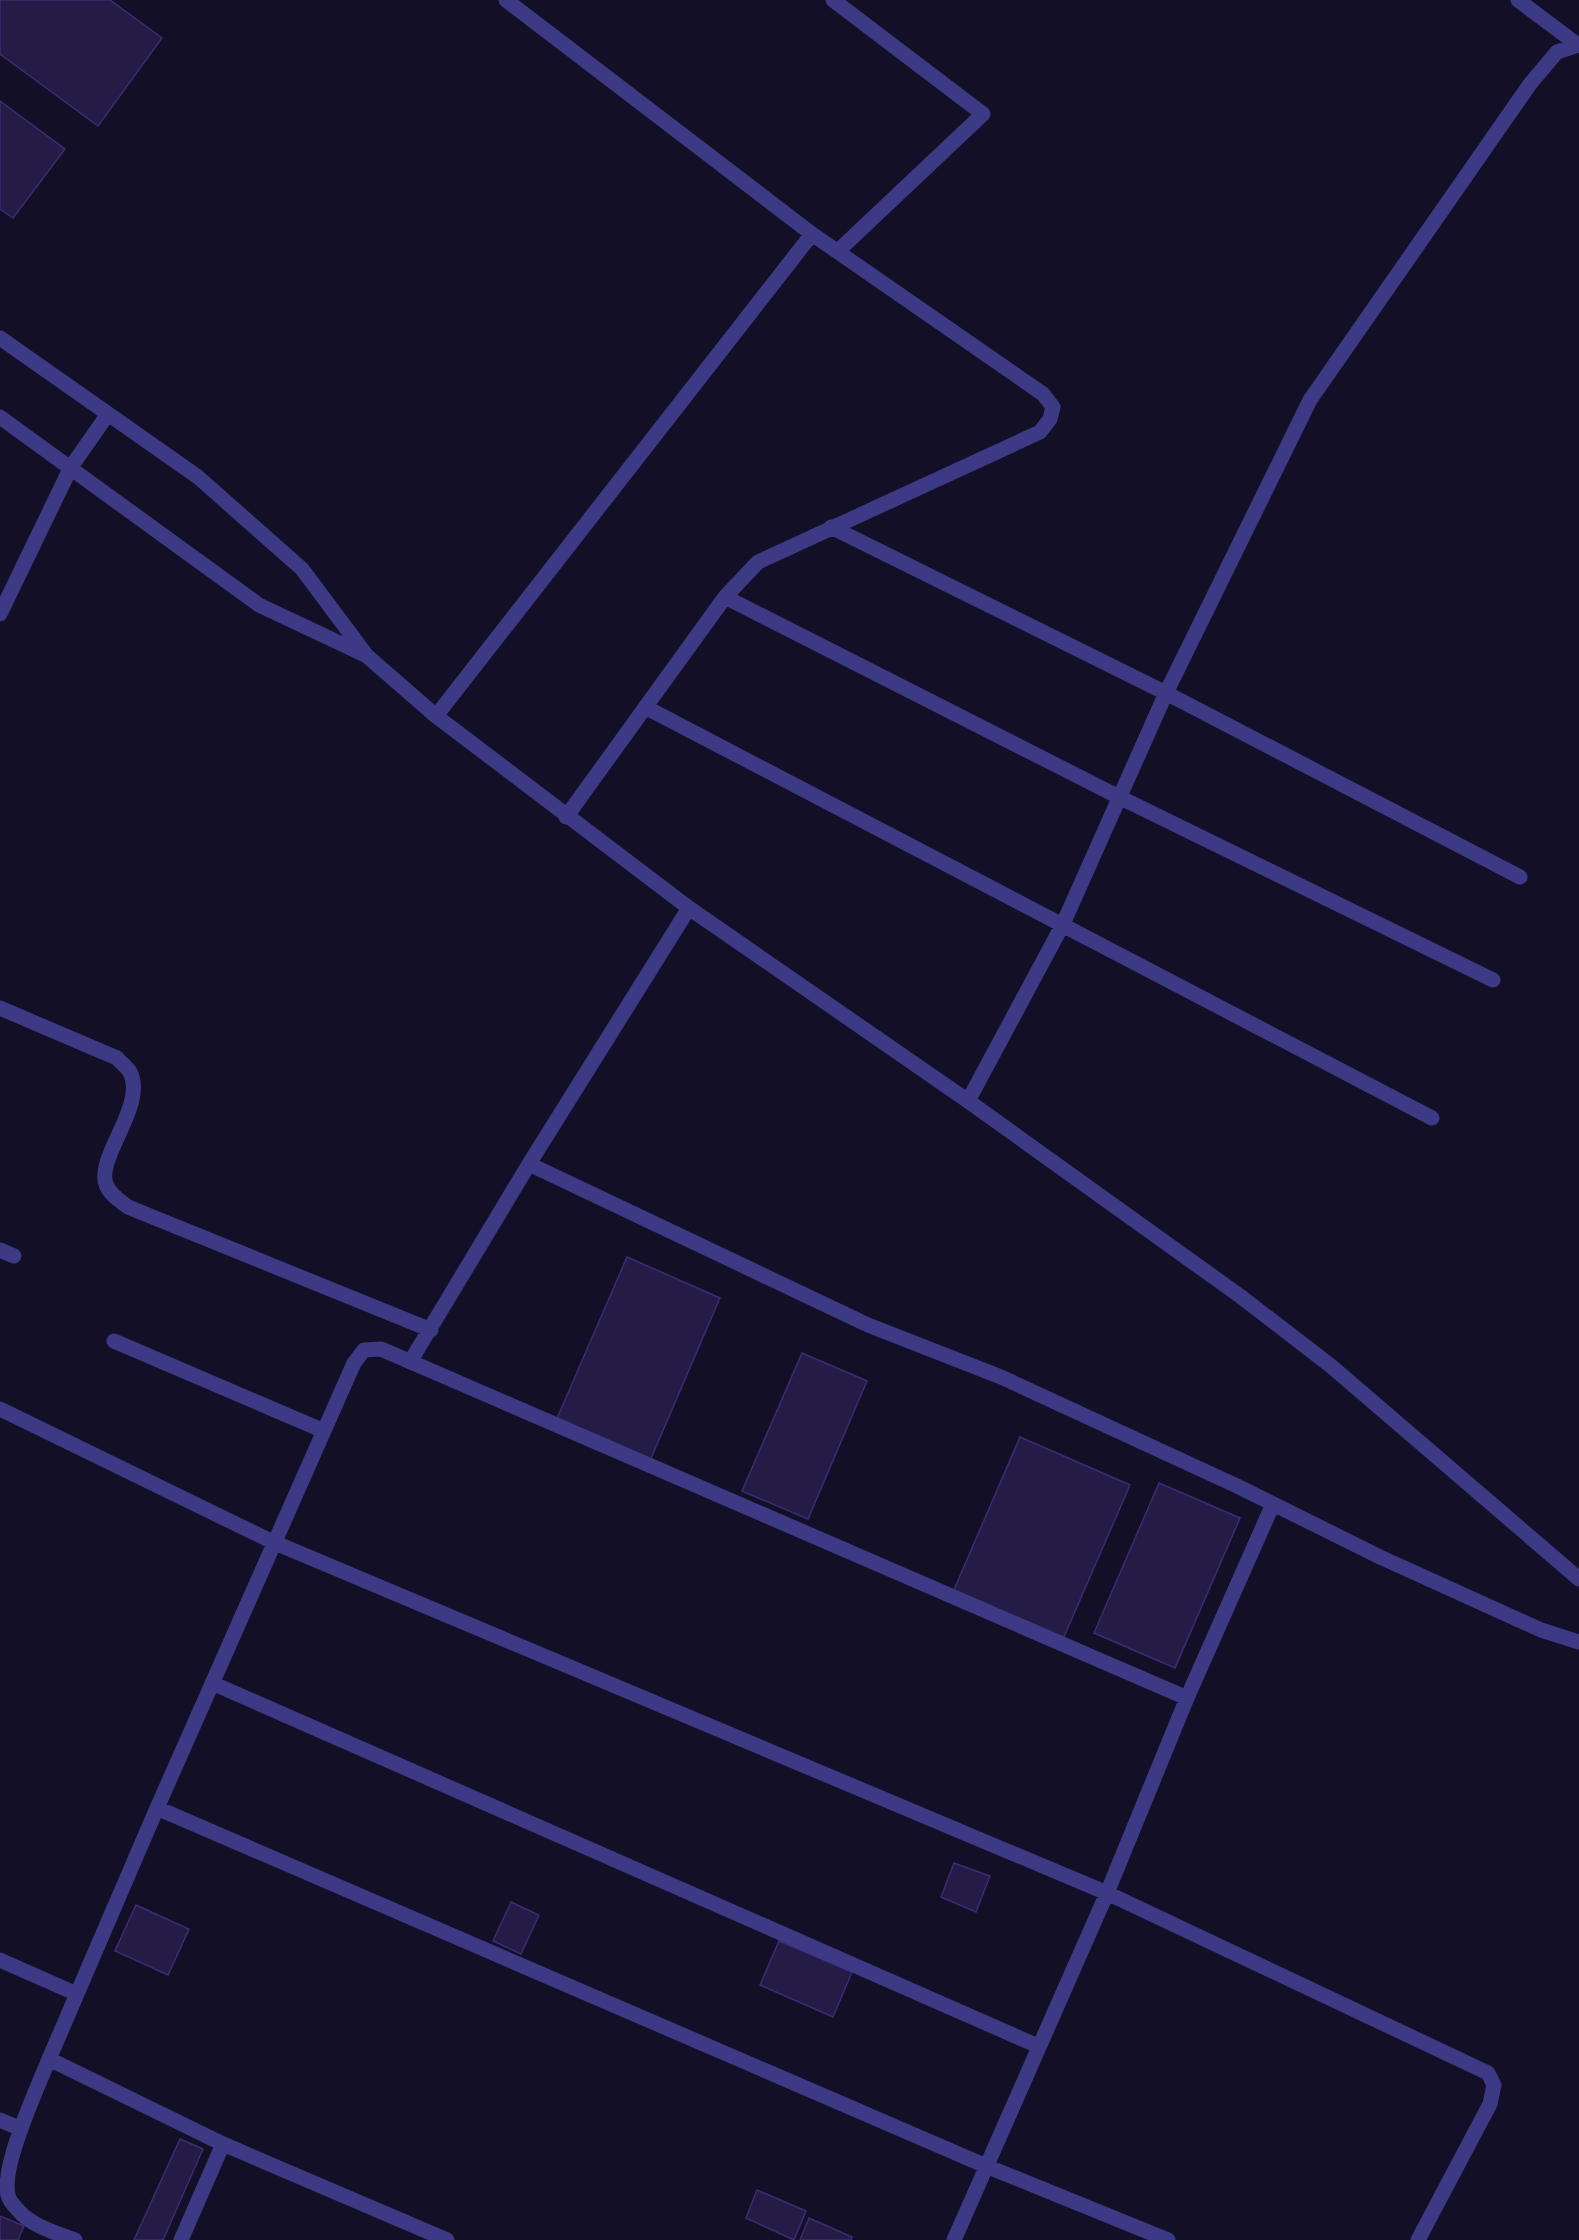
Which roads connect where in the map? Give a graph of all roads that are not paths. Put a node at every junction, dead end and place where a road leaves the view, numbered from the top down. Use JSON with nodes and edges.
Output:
{"nodes":[{"id":1,"x":506,"y":0,"type":"edge"},
{"id":2,"x":833,"y":0,"type":"edge"},
{"id":3,"x":1518,"y":0,"type":"edge"},
{"id":4,"x":1579,"y":45,"type":"edge"},
{"id":5,"x":812,"y":234,"type":"junction"},
{"id":6,"x":838,"y":251,"type":"junction"},
{"id":7,"x":0,"y":338,"type":"edge"},
{"id":8,"x":108,"y":414,"type":"junction"},
{"id":9,"x":0,"y":417,"type":"edge"},
{"id":10,"x":71,"y":467,"type":"junction"},
{"id":11,"x":831,"y":527,"type":"junction"},
{"id":12,"x":725,"y":597,"type":"junction"},
{"id":13,"x":0,"y":614,"type":"edge"},
{"id":14,"x":368,"y":656,"type":"junction"},
{"id":15,"x":1166,"y":693,"type":"junction"},
{"id":16,"x":645,"y":707,"type":"junction"},
{"id":17,"x":436,"y":716,"type":"junction"},
{"id":18,"x":1119,"y":797,"type":"junction"},
{"id":19,"x":566,"y":817,"type":"junction"},
{"id":20,"x":1520,"y":877,"type":"dead end"},
{"id":21,"x":689,"y":908,"type":"junction"},
{"id":22,"x":1063,"y":924,"type":"junction"},
{"id":23,"x":1493,"y":980,"type":"dead end"},
{"id":24,"x":0,"y":1008,"type":"edge"},
{"id":25,"x":968,"y":1101,"type":"junction"},
{"id":26,"x":1432,"y":1118,"type":"dead end"},
{"id":27,"x":529,"y":1164,"type":"junction"},
{"id":28,"x":0,"y":1250,"type":"edge"},
{"id":29,"x":14,"y":1256,"type":"dead end"},
{"id":30,"x":430,"y":1330,"type":"junction"},
{"id":31,"x":114,"y":1341,"type":"dead end"},
{"id":32,"x":411,"y":1362,"type":"junction"},
{"id":33,"x":0,"y":1409,"type":"edge"},
{"id":34,"x":324,"y":1431,"type":"junction"},
{"id":35,"x":1273,"y":1504,"type":"junction"},
{"id":36,"x":273,"y":1542,"type":"junction"},
{"id":37,"x":1579,"y":1579,"type":"edge"},
{"id":38,"x":1579,"y":1642,"type":"edge"},
{"id":39,"x":212,"y":1683,"type":"junction"},
{"id":40,"x":1187,"y":1698,"type":"junction"},
{"id":41,"x":157,"y":1808,"type":"junction"},
{"id":42,"x":1107,"y":1893,"type":"junction"},
{"id":43,"x":0,"y":1960,"type":"edge"},
{"id":44,"x":77,"y":1994,"type":"junction"},
{"id":45,"x":1038,"y":2046,"type":"junction"},
{"id":46,"x":49,"y":2059,"type":"junction"},
{"id":47,"x":0,"y":2120,"type":"edge"},
{"id":48,"x":21,"y":2129,"type":"junction"},
{"id":49,"x":223,"y":2144,"type":"junction"},
{"id":50,"x":986,"y":2166,"type":"junction"},
{"id":51,"x":75,"y":2240,"type":"edge"},
{"id":52,"x":181,"y":2240,"type":"edge"},
{"id":53,"x":447,"y":2240,"type":"edge"},
{"id":54,"x":954,"y":2240,"type":"edge"},
{"id":55,"x":1168,"y":2240,"type":"edge"},
{"id":56,"x":1418,"y":2240,"type":"edge"}],
"edges":[{"from":1,"to":5,"type":"street"},
{"from":2,"to":6,"type":"street"},
{"from":3,"to":4,"type":"street"},
{"from":4,"to":15,"type":"street"},
{"from":5,"to":6,"type":"street"},
{"from":5,"to":17,"type":"street"},
{"from":6,"to":11,"type":"street"},
{"from":7,"to":8,"type":"street"},
{"from":8,"to":10,"type":"street"},
{"from":8,"to":14,"type":"street"},
{"from":9,"to":10,"type":"street"},
{"from":10,"to":13,"type":"street"},
{"from":10,"to":14,"type":"street"},
{"from":11,"to":12,"type":"street"},
{"from":11,"to":15,"type":"street"},
{"from":12,"to":16,"type":"street"},
{"from":12,"to":18,"type":"street"},
{"from":14,"to":17,"type":"street"},
{"from":15,"to":18,"type":"street"},
{"from":15,"to":20,"type":"street"},
{"from":16,"to":19,"type":"street"},
{"from":16,"to":22,"type":"street"},
{"from":17,"to":19,"type":"street"},
{"from":18,"to":22,"type":"street"},
{"from":18,"to":23,"type":"street"},
{"from":19,"to":21,"type":"street"},
{"from":21,"to":25,"type":"street"},
{"from":21,"to":27,"type":"street"},
{"from":22,"to":25,"type":"street"},
{"from":22,"to":26,"type":"street"},
{"from":24,"to":30,"type":"street"},
{"from":25,"to":37,"type":"street"},
{"from":27,"to":30,"type":"street"},
{"from":27,"to":35,"type":"street"},
{"from":28,"to":29,"type":"street"},
{"from":30,"to":32,"type":"street"},
{"from":31,"to":34,"type":"street"},
{"from":32,"to":34,"type":"street"},
{"from":32,"to":40,"type":"street"},
{"from":33,"to":36,"type":"street"},
{"from":34,"to":36,"type":"street"},
{"from":35,"to":38,"type":"street"},
{"from":35,"to":40,"type":"street"},
{"from":36,"to":39,"type":"street"},
{"from":36,"to":42,"type":"street"},
{"from":39,"to":41,"type":"street"},
{"from":39,"to":45,"type":"street"},
{"from":40,"to":42,"type":"street"},
{"from":41,"to":44,"type":"street"},
{"from":41,"to":50,"type":"street"},
{"from":42,"to":45,"type":"street"},
{"from":42,"to":56,"type":"street"},
{"from":43,"to":44,"type":"street"},
{"from":44,"to":46,"type":"street"},
{"from":45,"to":50,"type":"street"},
{"from":46,"to":48,"type":"street"},
{"from":46,"to":49,"type":"street"},
{"from":47,"to":48,"type":"street"},
{"from":48,"to":51,"type":"street"},
{"from":49,"to":52,"type":"street"},
{"from":49,"to":53,"type":"street"},
{"from":50,"to":54,"type":"street"},
{"from":50,"to":55,"type":"street"}]}
